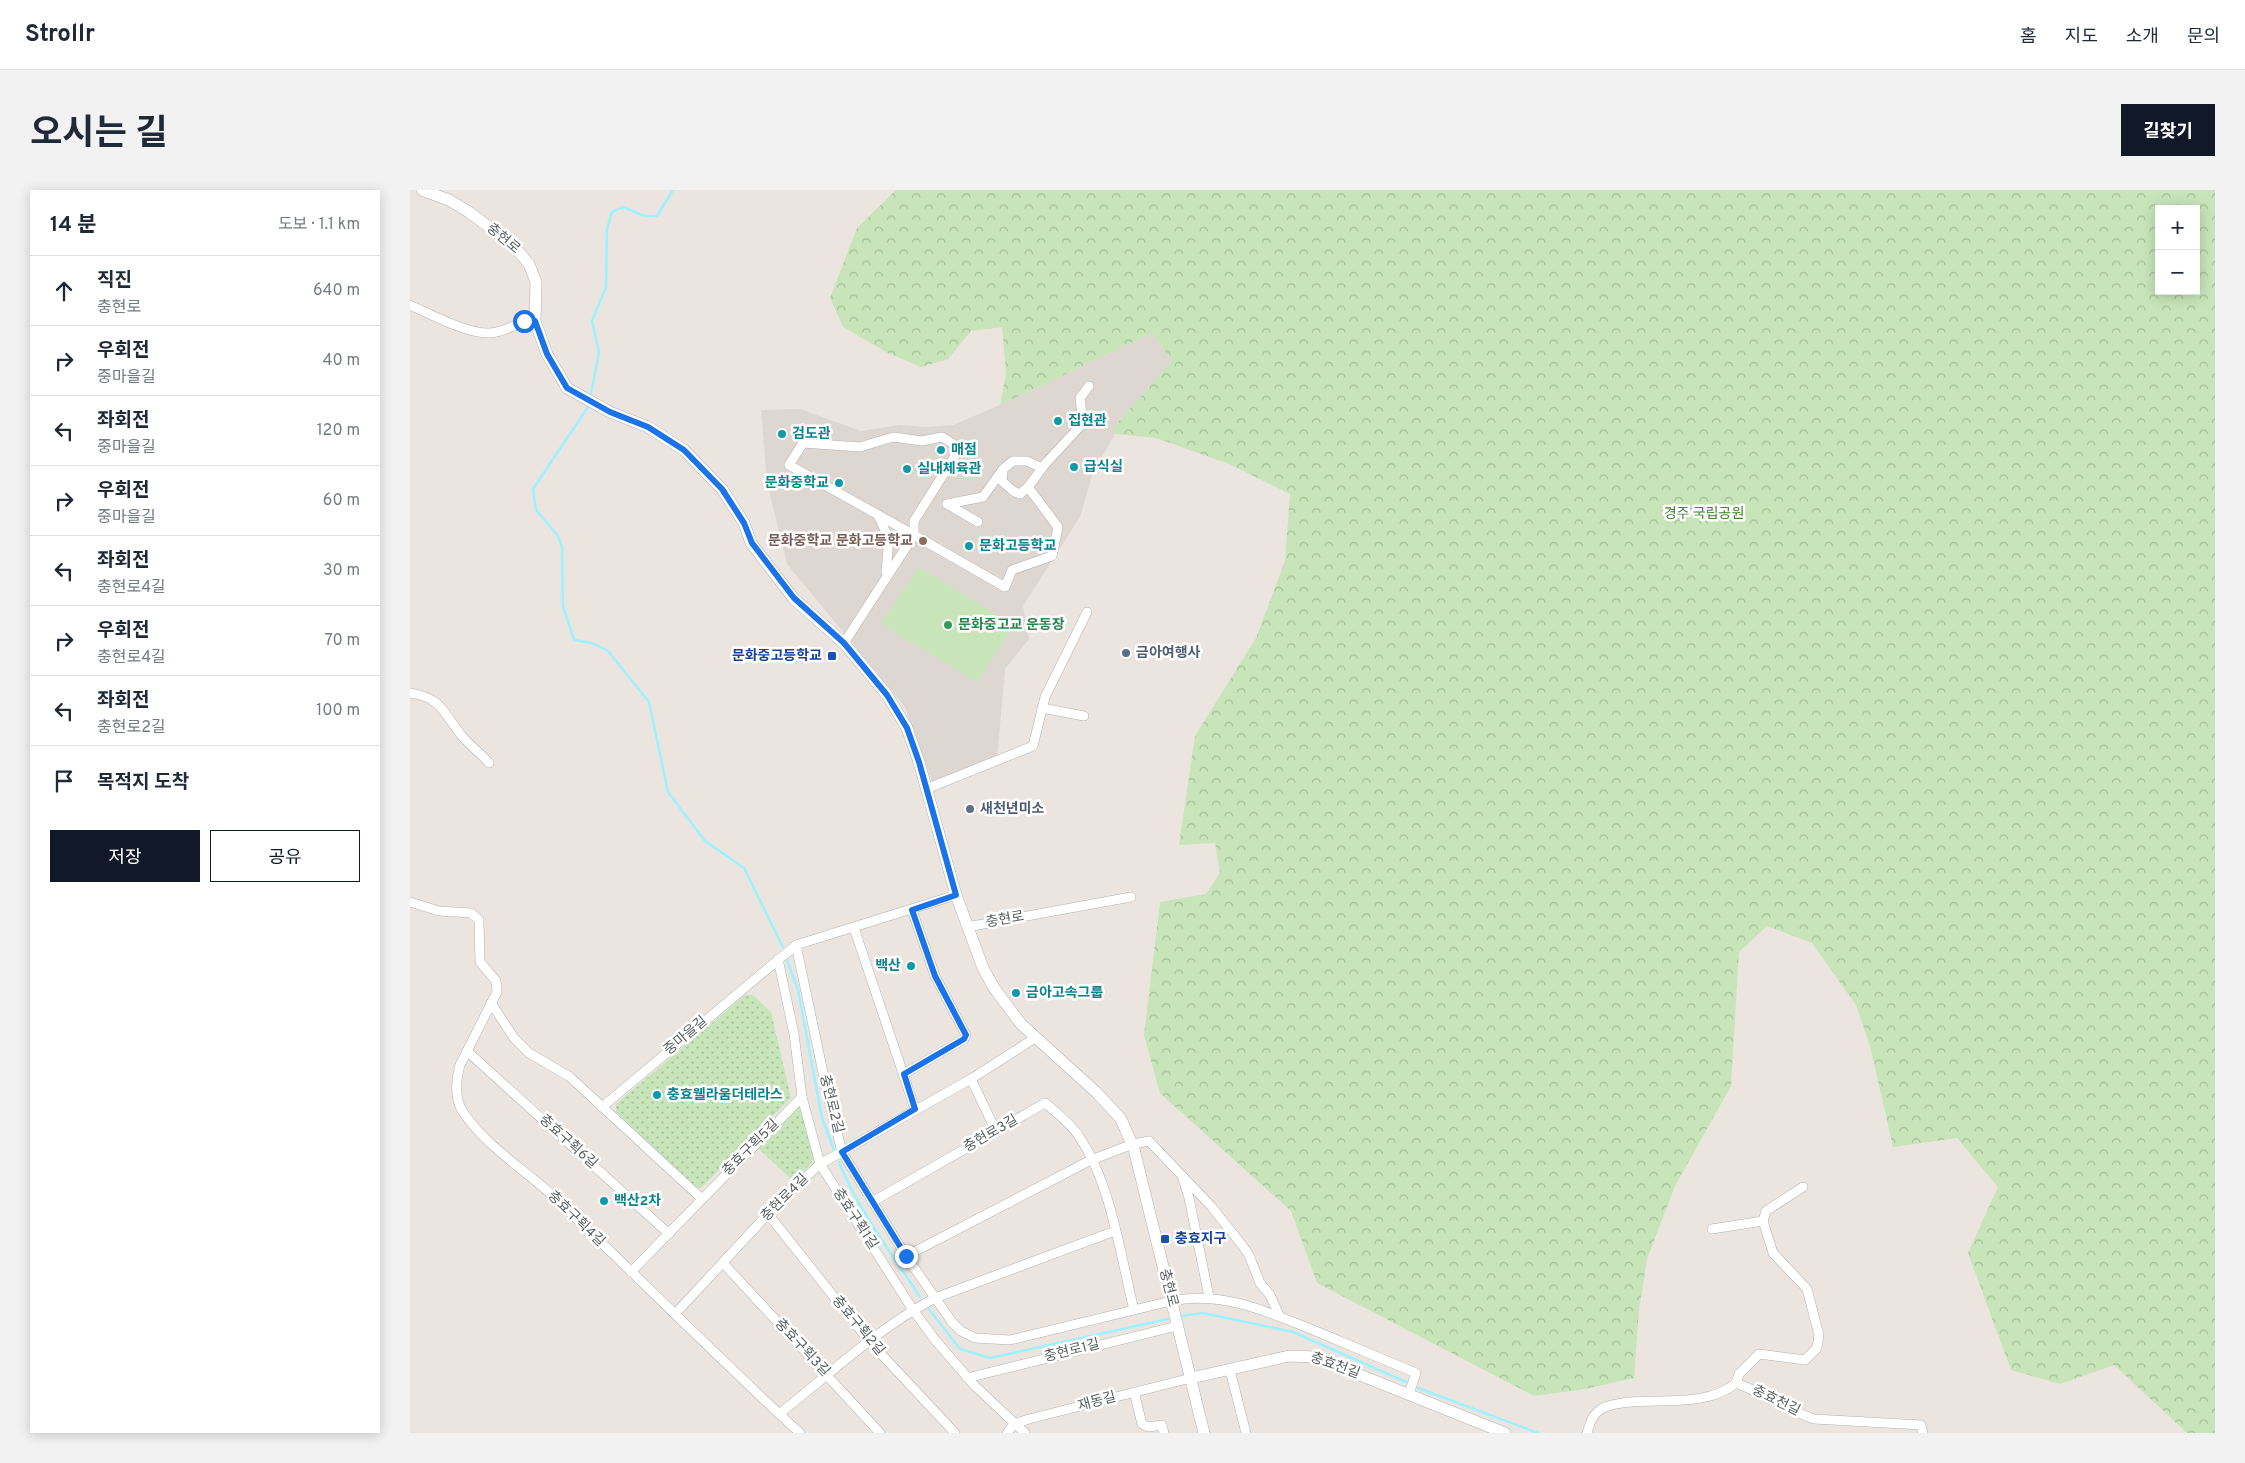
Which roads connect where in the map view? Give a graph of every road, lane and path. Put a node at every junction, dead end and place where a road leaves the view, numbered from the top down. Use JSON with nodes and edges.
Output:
{"nodes":[{"id":1,"x":422,"y":190,"type":"edge"},
{"id":2,"x":410,"y":305,"type":"edge"},
{"id":3,"x":535,"y":321,"type":"junction"},
{"id":4,"x":1089,"y":386,"type":"dead end"},
{"id":5,"x":1042,"y":468,"type":"junction"},
{"id":6,"x":1003,"y":469,"type":"junction"},
{"id":7,"x":1028,"y":487,"type":"junction"},
{"id":8,"x":878,"y":515,"type":"junction"},
{"id":9,"x":978,"y":522,"type":"dead end"},
{"id":10,"x":914,"y":535,"type":"junction"},
{"id":11,"x":880,"y":587,"type":"junction"},
{"id":12,"x":1087,"y":612,"type":"dead end"},
{"id":13,"x":844,"y":643,"type":"junction"},
{"id":14,"x":410,"y":693,"type":"edge"},
{"id":15,"x":1042,"y":708,"type":"junction"},
{"id":16,"x":1084,"y":716,"type":"dead end"},
{"id":17,"x":489,"y":763,"type":"dead end"},
{"id":18,"x":926,"y":789,"type":"junction"},
{"id":19,"x":956,"y":895,"type":"junction"},
{"id":20,"x":1131,"y":897,"type":"dead end"},
{"id":21,"x":410,"y":902,"type":"edge"},
{"id":22,"x":912,"y":910,"type":"junction"},
{"id":23,"x":967,"y":927,"type":"junction"},
{"id":24,"x":854,"y":928,"type":"junction"},
{"id":25,"x":796,"y":945,"type":"junction"},
{"id":26,"x":778,"y":959,"type":"junction"},
{"id":27,"x":491,"y":1003,"type":"junction"},
{"id":28,"x":1035,"y":1038,"type":"junction"},
{"id":29,"x":468,"y":1051,"type":"junction"},
{"id":30,"x":904,"y":1074,"type":"junction"},
{"id":31,"x":971,"y":1079,"type":"junction"},
{"id":32,"x":802,"y":1097,"type":"junction"},
{"id":33,"x":602,"y":1107,"type":"junction"},
{"id":34,"x":915,"y":1109,"type":"junction"},
{"id":35,"x":996,"y":1131,"type":"junction"},
{"id":36,"x":1133,"y":1144,"type":"junction"},
{"id":37,"x":842,"y":1152,"type":"junction"},
{"id":38,"x":1091,"y":1160,"type":"junction"},
{"id":39,"x":820,"y":1164,"type":"junction"},
{"id":40,"x":1181,"y":1175,"type":"junction"},
{"id":41,"x":1803,"y":1187,"type":"dead end"},
{"id":42,"x":701,"y":1198,"type":"junction"},
{"id":43,"x":872,"y":1202,"type":"junction"},
{"id":44,"x":768,"y":1214,"type":"junction"},
{"id":45,"x":1763,"y":1221,"type":"junction"},
{"id":46,"x":1712,"y":1229,"type":"dead end"},
{"id":47,"x":1115,"y":1231,"type":"junction"},
{"id":48,"x":668,"y":1234,"type":"junction"},
{"id":49,"x":906,"y":1256,"type":"junction"},
{"id":50,"x":723,"y":1263,"type":"junction"},
{"id":51,"x":630,"y":1272,"type":"junction"},
{"id":52,"x":935,"y":1298,"type":"junction"},
{"id":53,"x":1209,"y":1298,"type":"junction"},
{"id":54,"x":1171,"y":1301,"type":"junction"},
{"id":55,"x":913,"y":1310,"type":"junction"},
{"id":56,"x":1134,"y":1310,"type":"junction"},
{"id":57,"x":675,"y":1314,"type":"junction"},
{"id":58,"x":1280,"y":1317,"type":"junction"},
{"id":59,"x":1177,"y":1326,"type":"junction"},
{"id":60,"x":869,"y":1340,"type":"junction"},
{"id":61,"x":1230,"y":1370,"type":"junction"},
{"id":62,"x":827,"y":1375,"type":"junction"},
{"id":63,"x":967,"y":1378,"type":"junction"},
{"id":64,"x":1191,"y":1378,"type":"junction"},
{"id":65,"x":1736,"y":1383,"type":"junction"},
{"id":66,"x":1134,"y":1392,"type":"junction"},
{"id":67,"x":1409,"y":1394,"type":"junction"},
{"id":68,"x":779,"y":1414,"type":"junction"},
{"id":69,"x":1014,"y":1424,"type":"junction"},
{"id":70,"x":1884,"y":1429,"type":"edge"},
{"id":71,"x":800,"y":1433,"type":"edge"},
{"id":72,"x":880,"y":1433,"type":"edge"},
{"id":73,"x":955,"y":1433,"type":"edge"},
{"id":74,"x":1007,"y":1433,"type":"edge"},
{"id":75,"x":1025,"y":1433,"type":"edge"},
{"id":76,"x":1164,"y":1433,"type":"edge"},
{"id":77,"x":1204,"y":1433,"type":"edge"},
{"id":78,"x":1246,"y":1433,"type":"edge"},
{"id":79,"x":1506,"y":1433,"type":"edge"},
{"id":80,"x":1587,"y":1433,"type":"edge"},
{"id":81,"x":1923,"y":1433,"type":"edge"}],
"edges":[{"from":1,"to":3,"type":"street","name":"충현로"},
{"from":2,"to":3,"type":"street"},
{"from":3,"to":13,"type":"street","name":"충현로"},
{"from":4,"to":5,"type":"street"},
{"from":5,"to":6,"type":"street"},
{"from":5,"to":7,"type":"street"},
{"from":6,"to":7,"type":"street"},
{"from":6,"to":9,"type":"street"},
{"from":7,"to":10,"type":"street"},
{"from":8,"to":10,"type":"street"},
{"from":8,"to":10,"type":"street"},
{"from":8,"to":11,"type":"street"},
{"from":10,"to":11,"type":"street"},
{"from":11,"to":13,"type":"street"},
{"from":12,"to":15,"type":"street"},
{"from":13,"to":18,"type":"street","name":"충현로"},
{"from":14,"to":17,"type":"street"},
{"from":15,"to":16,"type":"street"},
{"from":15,"to":18,"type":"street"},
{"from":18,"to":19,"type":"street","name":"충현로"},
{"from":19,"to":22,"type":"street","name":"중마을길"},
{"from":19,"to":23,"type":"street","name":"충현로"},
{"from":20,"to":23,"type":"street","name":"충현로"},
{"from":21,"to":27,"type":"street","name":"충효구획4길"},
{"from":22,"to":24,"type":"street","name":"중마을길"},
{"from":22,"to":30,"type":"street"},
{"from":23,"to":28,"type":"street","name":"충현로"},
{"from":24,"to":25,"type":"street","name":"중마을길"},
{"from":24,"to":30,"type":"street"},
{"from":25,"to":26,"type":"street","name":"중마을길"},
{"from":25,"to":37,"type":"street","name":"충현로2길"},
{"from":26,"to":32,"type":"street","name":"충효구획1길"},
{"from":26,"to":33,"type":"street","name":"중마을길"},
{"from":27,"to":29,"type":"street","name":"충효구획4길"},
{"from":27,"to":33,"type":"street"},
{"from":28,"to":31,"type":"street","name":"충현로4길"},
{"from":28,"to":36,"type":"street","name":"충현로"},
{"from":29,"to":48,"type":"street","name":"충효구획6길"},
{"from":29,"to":51,"type":"street","name":"충효구획4길"},
{"from":30,"to":34,"type":"street"},
{"from":31,"to":34,"type":"street","name":"충현로4길"},
{"from":31,"to":35,"type":"street"},
{"from":32,"to":39,"type":"street","name":"충효구획1길"},
{"from":32,"to":42,"type":"street","name":"충효구획5길"},
{"from":33,"to":42,"type":"street"},
{"from":34,"to":37,"type":"street","name":"충현로4길"},
{"from":35,"to":38,"type":"street","name":"충현로3길"},
{"from":35,"to":43,"type":"street","name":"충현로3길"},
{"from":36,"to":38,"type":"street"},
{"from":36,"to":40,"type":"street"},
{"from":36,"to":54,"type":"street","name":"충현로"},
{"from":37,"to":39,"type":"street","name":"충현로4길"},
{"from":37,"to":43,"type":"street","name":"충현로2길"},
{"from":38,"to":47,"type":"street","name":"충현로3길"},
{"from":38,"to":49,"type":"street"},
{"from":39,"to":44,"type":"street","name":"충현로4길"},
{"from":39,"to":55,"type":"street","name":"충효구획1길"},
{"from":40,"to":53,"type":"street"},
{"from":40,"to":58,"type":"street"},
{"from":41,"to":45,"type":"street"},
{"from":42,"to":48,"type":"street","name":"충효구획5길"},
{"from":43,"to":49,"type":"street","name":"충현로2길"},
{"from":44,"to":50,"type":"street","name":"충현로4길"},
{"from":44,"to":60,"type":"street","name":"충효구획2길"},
{"from":45,"to":46,"type":"street"},
{"from":45,"to":65,"type":"street"},
{"from":47,"to":52,"type":"street"},
{"from":47,"to":56,"type":"street","name":"충현로3길"},
{"from":48,"to":51,"type":"street","name":"충효구획5길"},
{"from":49,"to":52,"type":"street","name":"충현로2길"},
{"from":50,"to":57,"type":"street","name":"충현로4길"},
{"from":50,"to":62,"type":"street","name":"충효구획3길"},
{"from":51,"to":57,"type":"street","name":"충효구획4길"},
{"from":52,"to":55,"type":"street"},
{"from":52,"to":56,"type":"street","name":"충현로2길"},
{"from":53,"to":54,"type":"street","name":"충현로2길"},
{"from":53,"to":58,"type":"street","name":"충현로2길"},
{"from":54,"to":56,"type":"street","name":"충현로2길"},
{"from":54,"to":59,"type":"street","name":"충현로"},
{"from":55,"to":60,"type":"street"},
{"from":55,"to":63,"type":"street","name":"충효구획1길"},
{"from":57,"to":68,"type":"street","name":"충효구획4길"},
{"from":58,"to":67,"type":"street","name":"충효천길"},
{"from":59,"to":63,"type":"street","name":"충현로1길"},
{"from":59,"to":64,"type":"street","name":"충현로"},
{"from":60,"to":62,"type":"street"},
{"from":60,"to":73,"type":"street","name":"충효구획2길"},
{"from":61,"to":64,"type":"street","name":"충효천길"},
{"from":61,"to":67,"type":"street","name":"충효천길"},
{"from":61,"to":78,"type":"street"},
{"from":62,"to":68,"type":"street"},
{"from":62,"to":72,"type":"street","name":"충효구획3길"},
{"from":63,"to":69,"type":"street","name":"충효구획1길"},
{"from":64,"to":66,"type":"street","name":"재동길"},
{"from":64,"to":77,"type":"street","name":"충현로"},
{"from":65,"to":70,"type":"street","name":"충효천길"},
{"from":65,"to":80,"type":"street","name":"충효천길"},
{"from":66,"to":69,"type":"street","name":"재동길"},
{"from":66,"to":76,"type":"street"},
{"from":67,"to":79,"type":"street","name":"충효천길"},
{"from":68,"to":71,"type":"street","name":"충효구획4길"},
{"from":69,"to":74,"type":"street"},
{"from":69,"to":75,"type":"street","name":"충효구획1길"},
{"from":70,"to":81,"type":"street","name":"충효천길"}]}
